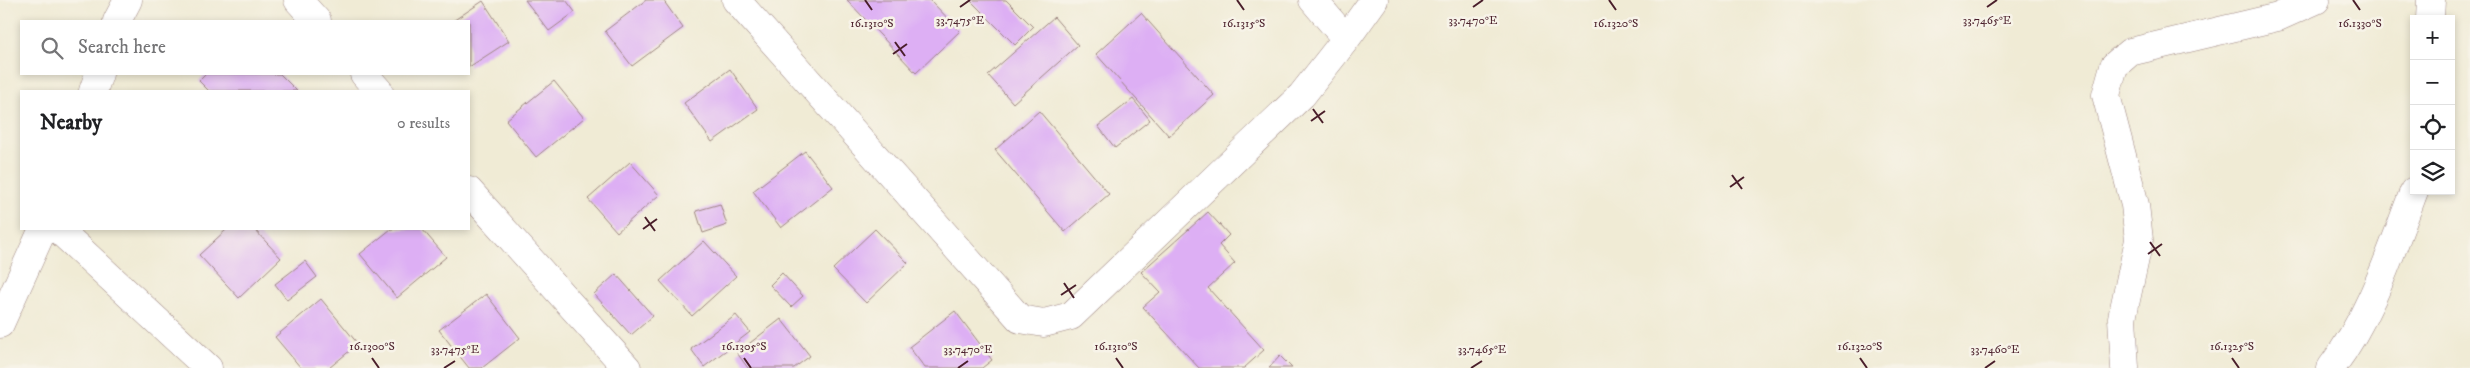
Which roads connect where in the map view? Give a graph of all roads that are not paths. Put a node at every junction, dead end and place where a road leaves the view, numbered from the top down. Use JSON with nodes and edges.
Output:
{"nodes":[{"id":1,"x":128,"y":0,"type":"edge"},
{"id":2,"x":298,"y":0,"type":"edge"},
{"id":3,"x":736,"y":0,"type":"edge"},
{"id":4,"x":1313,"y":0,"type":"edge"},
{"id":5,"x":1374,"y":0,"type":"edge"},
{"id":6,"x":2316,"y":0,"type":"edge"},
{"id":7,"x":2430,"y":0,"type":"edge"},
{"id":8,"x":2430,"y":15,"type":"edge"},
{"id":9,"x":118,"y":20,"type":"edge"},
{"id":10,"x":316,"y":20,"type":"edge"},
{"id":11,"x":1346,"y":39,"type":"junction"},
{"id":12,"x":99,"y":75,"type":"edge"},
{"id":13,"x":365,"y":75,"type":"edge"},
{"id":14,"x":92,"y":90,"type":"edge"},
{"id":15,"x":378,"y":90,"type":"edge"},
{"id":16,"x":470,"y":192,"type":"edge"},
{"id":17,"x":2412,"y":195,"type":"edge"},
{"id":18,"x":43,"y":230,"type":"edge"},
{"id":19,"x":59,"y":230,"type":"edge"},
{"id":20,"x":0,"y":324,"type":"edge"},
{"id":21,"x":208,"y":368,"type":"edge"},
{"id":22,"x":627,"y":368,"type":"edge"},
{"id":23,"x":2125,"y":368,"type":"edge"},
{"id":24,"x":2332,"y":368,"type":"edge"}],
"edges":[{"from":1,"to":9,"type":"street"},
{"from":2,"to":10,"type":"street"},
{"from":3,"to":11,"type":"street"},
{"from":4,"to":11,"type":"street"},
{"from":5,"to":11,"type":"street"},
{"from":6,"to":23,"type":"street"},
{"from":7,"to":8,"type":"street"},
{"from":12,"to":14,"type":"street"},
{"from":13,"to":15,"type":"street"},
{"from":16,"to":22,"type":"street"},
{"from":17,"to":24,"type":"street"},
{"from":18,"to":20,"type":"street"},
{"from":19,"to":21,"type":"street"}]}
